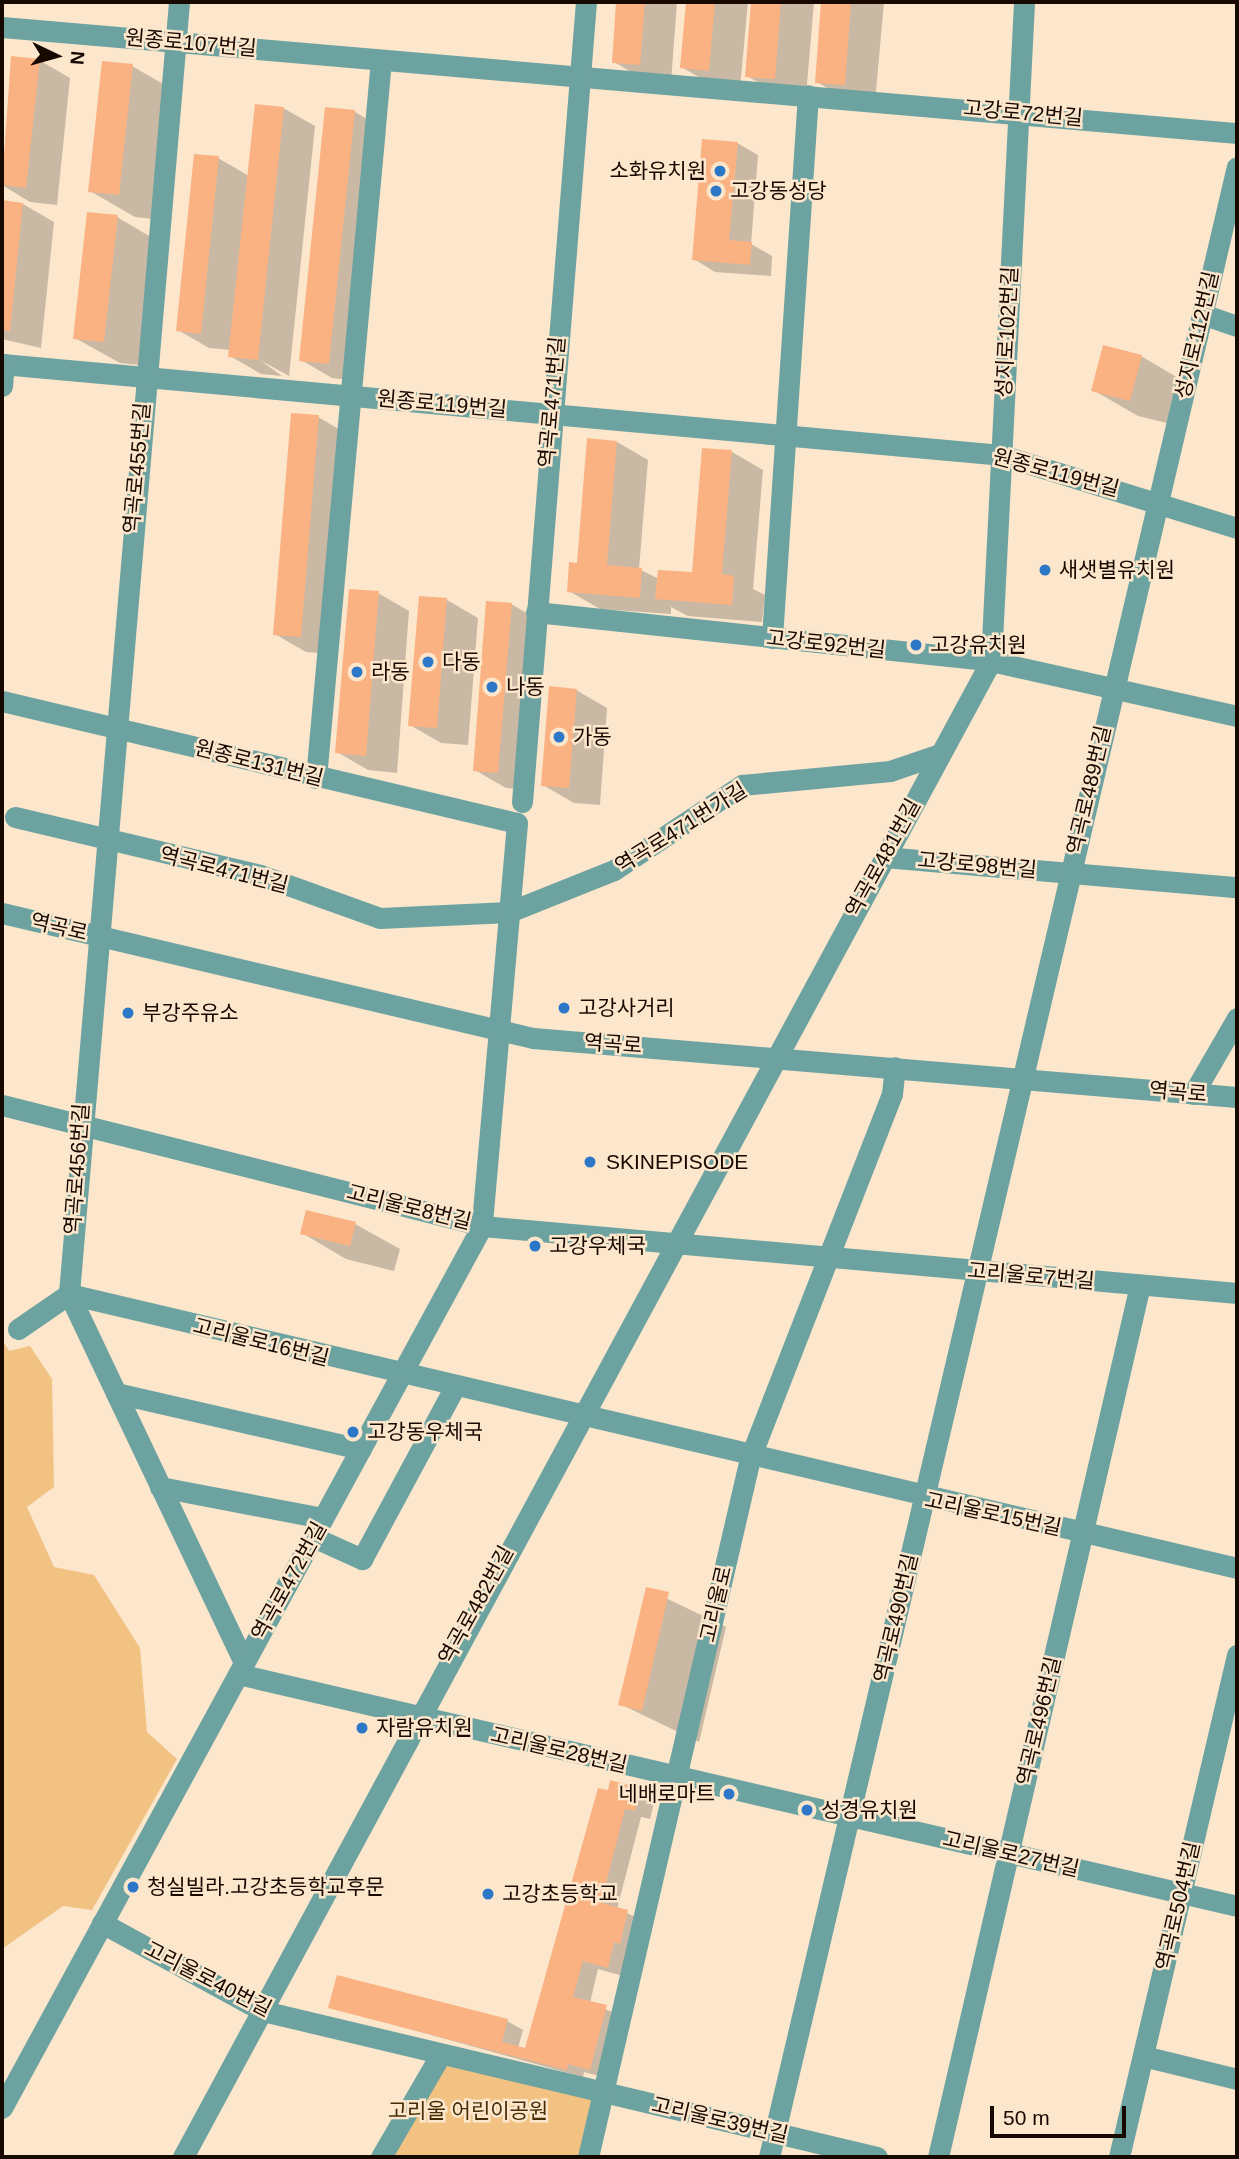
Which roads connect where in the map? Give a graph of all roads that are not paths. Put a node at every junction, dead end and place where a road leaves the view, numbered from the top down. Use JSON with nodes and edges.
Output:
{"nodes":[{"id":1,"x":179,"y":2,"type":"edge"},
{"id":2,"x":586,"y":2,"type":"edge"},
{"id":3,"x":1024,"y":2,"type":"edge"},
{"id":4,"x":2,"y":27,"type":"edge"},
{"id":5,"x":175,"y":42,"type":"junction"},
{"id":6,"x":381,"y":60,"type":"junction"},
{"id":7,"x":579,"y":77,"type":"junction"},
{"id":8,"x":808,"y":95,"type":"junction"},
{"id":9,"x":1018,"y":112,"type":"junction"},
{"id":10,"x":1237,"y":133,"type":"edge"},
{"id":11,"x":1237,"y":167,"type":"edge"},
{"id":12,"x":1202,"y":314,"type":"junction"},
{"id":13,"x":1237,"y":326,"type":"edge"},
{"id":14,"x":3,"y":364,"type":"edge"},
{"id":15,"x":145,"y":377,"type":"junction"},
{"id":16,"x":2,"y":386,"type":"edge"},
{"id":17,"x":351,"y":396,"type":"junction"},
{"id":18,"x":551,"y":414,"type":"junction"},
{"id":19,"x":785,"y":435,"type":"junction"},
{"id":20,"x":1001,"y":455,"type":"junction"},
{"id":21,"x":1157,"y":502,"type":"junction"},
{"id":22,"x":1237,"y":528,"type":"edge"},
{"id":23,"x":536,"y":612,"type":"junction"},
{"id":24,"x":772,"y":638,"type":"junction"},
{"id":25,"x":990,"y":661,"type":"junction"},
{"id":26,"x":1113,"y":687,"type":"junction"},
{"id":27,"x":2,"y":701,"type":"edge"},
{"id":28,"x":1237,"y":716,"type":"edge"},
{"id":29,"x":114,"y":728,"type":"junction"},
{"id":30,"x":940,"y":754,"type":"junction"},
{"id":31,"x":316,"y":778,"type":"junction"},
{"id":32,"x":522,"y":802,"type":"dead end"},
{"id":33,"x":15,"y":817,"type":"dead end"},
{"id":34,"x":103,"y":841,"type":"junction"},
{"id":35,"x":884,"y":857,"type":"junction"},
{"id":36,"x":1069,"y":873,"type":"junction"},
{"id":37,"x":1237,"y":887,"type":"edge"},
{"id":38,"x":509,"y":912,"type":"junction"},
{"id":39,"x":2,"y":913,"type":"edge"},
{"id":40,"x":95,"y":935,"type":"junction"},
{"id":41,"x":1237,"y":1018,"type":"edge"},
{"id":42,"x":500,"y":1030,"type":"junction"},
{"id":43,"x":776,"y":1055,"type":"junction"},
{"id":44,"x":895,"y":1067,"type":"junction"},
{"id":45,"x":1022,"y":1079,"type":"junction"},
{"id":46,"x":1192,"y":1094,"type":"junction"},
{"id":47,"x":1237,"y":1097,"type":"edge"},
{"id":48,"x":2,"y":1105,"type":"edge"},
{"id":49,"x":80,"y":1123,"type":"junction"},
{"id":50,"x":482,"y":1226,"type":"junction"},
{"id":51,"x":673,"y":1244,"type":"junction"},
{"id":52,"x":825,"y":1259,"type":"junction"},
{"id":53,"x":975,"y":1271,"type":"junction"},
{"id":54,"x":1140,"y":1284,"type":"junction"},
{"id":55,"x":1237,"y":1293,"type":"edge"},
{"id":56,"x":69,"y":1294,"type":"junction"},
{"id":57,"x":18,"y":1329,"type":"dead end"},
{"id":58,"x":400,"y":1376,"type":"junction"},
{"id":59,"x":454,"y":1388,"type":"junction"},
{"id":60,"x":116,"y":1393,"type":"junction"},
{"id":61,"x":579,"y":1416,"type":"junction"},
{"id":62,"x":361,"y":1449,"type":"junction"},
{"id":63,"x":750,"y":1458,"type":"junction"},
{"id":64,"x":160,"y":1487,"type":"junction"},
{"id":65,"x":925,"y":1499,"type":"junction"},
{"id":66,"x":318,"y":1528,"type":"junction"},
{"id":67,"x":1083,"y":1534,"type":"junction"},
{"id":68,"x":1237,"y":1568,"type":"edge"},
{"id":69,"x":1237,"y":1655,"type":"edge"},
{"id":70,"x":241,"y":1669,"type":"junction"},
{"id":71,"x":415,"y":1718,"type":"junction"},
{"id":72,"x":1228,"y":1735,"type":"edge"},
{"id":73,"x":677,"y":1776,"type":"junction"},
{"id":74,"x":849,"y":1816,"type":"junction"},
{"id":75,"x":1008,"y":1853,"type":"junction"},
{"id":76,"x":1181,"y":1893,"type":"junction"},
{"id":77,"x":1237,"y":1906,"type":"edge"},
{"id":78,"x":102,"y":1923,"type":"junction"},
{"id":79,"x":263,"y":2011,"type":"junction"},
{"id":80,"x":441,"y":2054,"type":"junction"},
{"id":81,"x":1143,"y":2056,"type":"junction"},
{"id":82,"x":1237,"y":2078,"type":"edge"},
{"id":83,"x":604,"y":2092,"type":"junction"},
{"id":84,"x":2,"y":2108,"type":"edge"},
{"id":85,"x":775,"y":2133,"type":"junction"},
{"id":86,"x":183,"y":2157,"type":"edge"},
{"id":87,"x":380,"y":2157,"type":"edge"},
{"id":88,"x":588,"y":2157,"type":"edge"},
{"id":89,"x":769,"y":2157,"type":"edge"},
{"id":90,"x":877,"y":2157,"type":"edge"},
{"id":91,"x":938,"y":2157,"type":"edge"},
{"id":92,"x":1119,"y":2157,"type":"edge"}],
"edges":[{"from":1,"to":5,"type":"street","name":"역곡로455번길"},
{"from":2,"to":7,"type":"street","name":"역곡로471번길"},
{"from":3,"to":9,"type":"street","name":"성지로102번길"},
{"from":4,"to":5,"type":"street","name":"원종로107번길"},
{"from":5,"to":6,"type":"street","name":"원종로107번길"},
{"from":5,"to":15,"type":"street","name":"역곡로455번길"},
{"from":6,"to":7,"type":"street","name":"원종로107번길"},
{"from":6,"to":17,"type":"street"},
{"from":7,"to":8,"type":"street","name":"고강로72번길"},
{"from":7,"to":18,"type":"street","name":"역곡로471번길"},
{"from":8,"to":9,"type":"street","name":"고강로72번길"},
{"from":8,"to":19,"type":"street"},
{"from":9,"to":10,"type":"street","name":"고강로72번길"},
{"from":9,"to":20,"type":"street","name":"성지로102번길"},
{"from":11,"to":12,"type":"street","name":"성지로112번길"},
{"from":12,"to":13,"type":"street"},
{"from":12,"to":21,"type":"street","name":"성지로112번길"},
{"from":14,"to":15,"type":"street","name":"원종로119번길"},
{"from":14,"to":16,"type":"street","name":"원종로119번길"},
{"from":15,"to":17,"type":"street","name":"원종로119번길"},
{"from":15,"to":29,"type":"street","name":"역곡로455번길"},
{"from":17,"to":18,"type":"street","name":"원종로119번길"},
{"from":17,"to":31,"type":"street","name":"원종로119번길"},
{"from":18,"to":19,"type":"street","name":"원종로119번길"},
{"from":18,"to":23,"type":"street","name":"역곡로471번길"},
{"from":19,"to":20,"type":"street","name":"원종로119번길"},
{"from":19,"to":24,"type":"street"},
{"from":20,"to":21,"type":"street","name":"원종로119번길"},
{"from":20,"to":25,"type":"street","name":"성지로102번길"},
{"from":21,"to":22,"type":"street","name":"원종로119번길"},
{"from":21,"to":26,"type":"street","name":"역곡로489번길"},
{"from":23,"to":24,"type":"street","name":"고강로92번길"},
{"from":23,"to":32,"type":"street","name":"역곡로471번길"},
{"from":24,"to":25,"type":"street","name":"고강로92번길"},
{"from":25,"to":26,"type":"street","name":"고강로92번길"},
{"from":25,"to":30,"type":"street","name":"역곡로481번길"},
{"from":26,"to":28,"type":"street","name":"고강로92번길"},
{"from":26,"to":36,"type":"street","name":"역곡로489번길"},
{"from":27,"to":29,"type":"street","name":"원종로131번길"},
{"from":29,"to":31,"type":"street","name":"원종로131번길"},
{"from":29,"to":34,"type":"street","name":"역곡로455번길"},
{"from":30,"to":35,"type":"street","name":"역곡로481번길"},
{"from":30,"to":38,"type":"street","name":"역곡로471번가길"},
{"from":31,"to":38,"type":"street","name":"원종로131번길"},
{"from":33,"to":34,"type":"street"},
{"from":34,"to":38,"type":"street","name":"역곡로471번길"},
{"from":34,"to":40,"type":"street","name":"역곡로455번길"},
{"from":35,"to":36,"type":"street","name":"고강로98번길"},
{"from":35,"to":43,"type":"street","name":"역곡로481번길"},
{"from":36,"to":37,"type":"street","name":"고강로98번길"},
{"from":36,"to":45,"type":"street","name":"역곡로489번길"},
{"from":38,"to":42,"type":"street"},
{"from":39,"to":40,"type":"street","name":"역곡로"},
{"from":40,"to":42,"type":"street","name":"역곡로"},
{"from":40,"to":49,"type":"street","name":"역곡로456번길"},
{"from":41,"to":46,"type":"street"},
{"from":42,"to":43,"type":"street","name":"역곡로"},
{"from":42,"to":50,"type":"street","name":"역곡로472번길"},
{"from":43,"to":44,"type":"street","name":"역곡로"},
{"from":43,"to":51,"type":"street","name":"역곡로482번길"},
{"from":44,"to":45,"type":"street","name":"역곡로"},
{"from":44,"to":52,"type":"street","name":"고리울로"},
{"from":45,"to":46,"type":"street","name":"역곡로"},
{"from":45,"to":53,"type":"street","name":"역곡로490번길"},
{"from":46,"to":47,"type":"street","name":"역곡로"},
{"from":48,"to":49,"type":"street","name":"고리울로8번길"},
{"from":49,"to":50,"type":"street","name":"고리울로8번길"},
{"from":49,"to":56,"type":"street","name":"역곡로456번길"},
{"from":50,"to":51,"type":"street","name":"고리울로8번길"},
{"from":50,"to":58,"type":"street","name":"역곡로472번길"},
{"from":51,"to":52,"type":"street","name":"고리울로8번길"},
{"from":51,"to":61,"type":"street","name":"역곡로482번길"},
{"from":52,"to":53,"type":"street","name":"고리울로7번길"},
{"from":52,"to":63,"type":"street","name":"고리울로"},
{"from":53,"to":54,"type":"street","name":"고리울로7번길"},
{"from":53,"to":65,"type":"street","name":"역곡로490번길"},
{"from":54,"to":55,"type":"street","name":"고리울로7번길"},
{"from":54,"to":67,"type":"street","name":"역곡로496번길"},
{"from":56,"to":57,"type":"street"},
{"from":56,"to":58,"type":"street","name":"고리울로16번길"},
{"from":56,"to":60,"type":"street","name":"역곡로456번길"},
{"from":58,"to":59,"type":"street","name":"고리울로16번길"},
{"from":58,"to":62,"type":"street","name":"역곡로472번길"},
{"from":59,"to":61,"type":"street","name":"고리울로16번길"},
{"from":59,"to":66,"type":"street"},
{"from":60,"to":62,"type":"street"},
{"from":60,"to":64,"type":"street","name":"역곡로456번길"},
{"from":61,"to":63,"type":"street","name":"고리울로16번길"},
{"from":61,"to":71,"type":"street","name":"역곡로482번길"},
{"from":62,"to":66,"type":"street","name":"역곡로472번길"},
{"from":63,"to":65,"type":"street","name":"고리울로15번길"},
{"from":63,"to":73,"type":"street","name":"고리울로"},
{"from":64,"to":66,"type":"street"},
{"from":64,"to":70,"type":"street","name":"역곡로456번길"},
{"from":65,"to":67,"type":"street","name":"고리울로15번길"},
{"from":65,"to":74,"type":"street","name":"역곡로490번길"},
{"from":66,"to":70,"type":"street","name":"역곡로472번길"},
{"from":67,"to":68,"type":"street","name":"고리울로15번길"},
{"from":67,"to":75,"type":"street","name":"역곡로496번길"},
{"from":69,"to":72,"type":"street","name":"역곡로504번길"},
{"from":70,"to":71,"type":"street","name":"고리울로28번길"},
{"from":70,"to":78,"type":"street","name":"역곡로472번길"},
{"from":71,"to":73,"type":"street","name":"고리울로28번길"},
{"from":71,"to":79,"type":"street","name":"역곡로482번길"},
{"from":72,"to":76,"type":"street","name":"역곡로504번길"},
{"from":73,"to":74,"type":"street","name":"고리울로27번길"},
{"from":73,"to":83,"type":"street","name":"고리울로"},
{"from":74,"to":75,"type":"street","name":"고리울로27번길"},
{"from":74,"to":85,"type":"street","name":"역곡로490번길"},
{"from":75,"to":76,"type":"street","name":"고리울로27번길"},
{"from":75,"to":91,"type":"street","name":"역곡로496번길"},
{"from":76,"to":77,"type":"street","name":"고리울로27번길"},
{"from":76,"to":81,"type":"street","name":"역곡로504번길"},
{"from":78,"to":79,"type":"street","name":"고리울로40번길"},
{"from":78,"to":84,"type":"street","name":"역곡로472번길"},
{"from":79,"to":80,"type":"street","name":"고리울로40번길"},
{"from":79,"to":86,"type":"street","name":"역곡로482번길"},
{"from":80,"to":83,"type":"street","name":"고리울로40번길"},
{"from":80,"to":87,"type":"street"},
{"from":81,"to":82,"type":"street"},
{"from":81,"to":92,"type":"street","name":"역곡로504번길"},
{"from":83,"to":85,"type":"street","name":"고리울로39번길"},
{"from":83,"to":88,"type":"street","name":"고리울로"},
{"from":85,"to":89,"type":"street","name":"역곡로490번길"},
{"from":85,"to":90,"type":"street","name":"고리울로39번길"}]}
